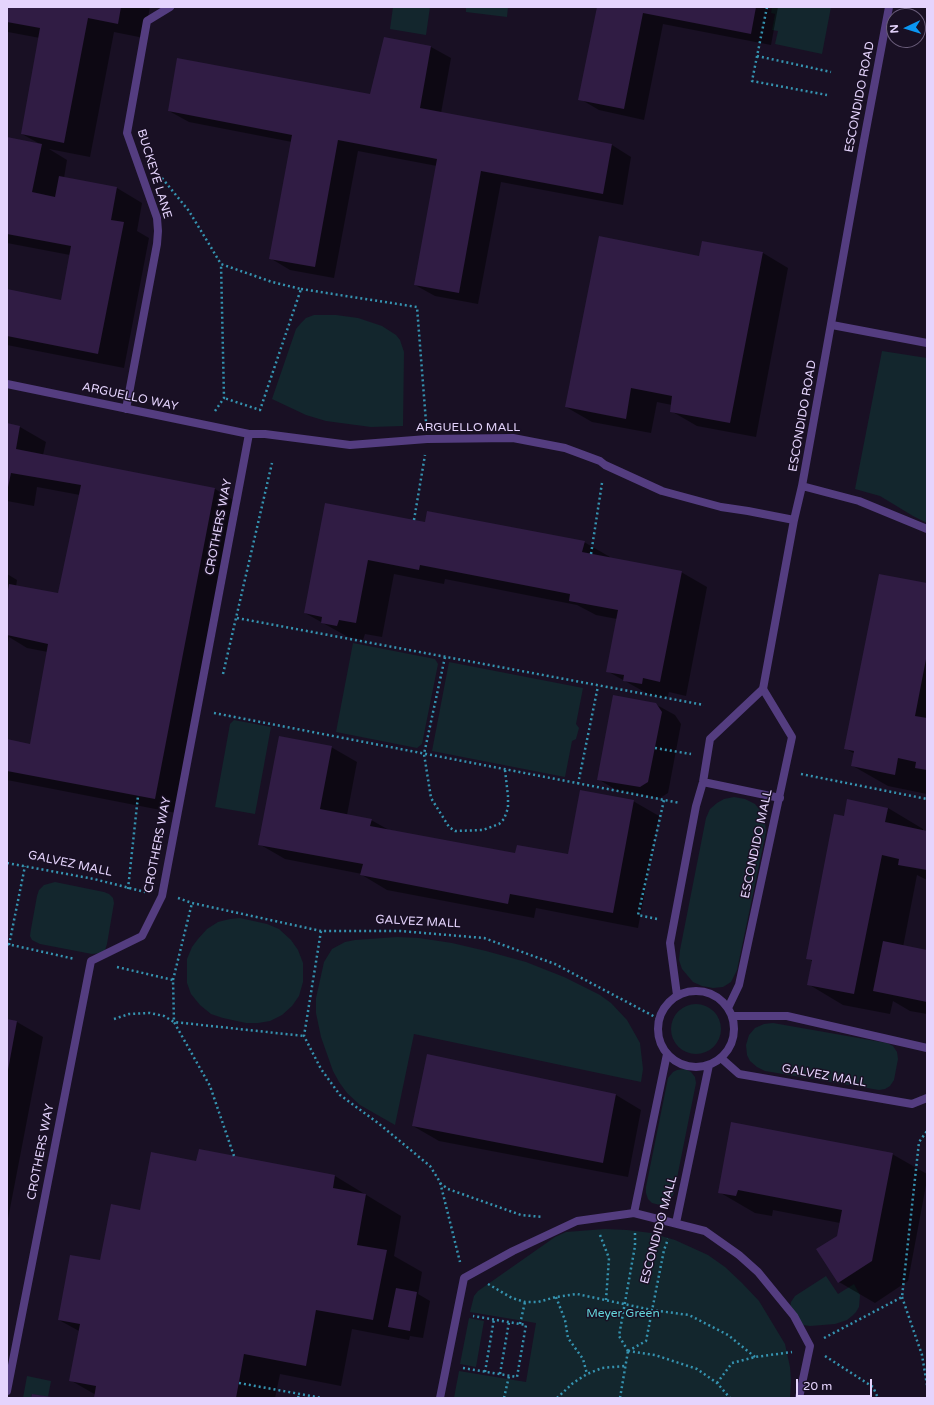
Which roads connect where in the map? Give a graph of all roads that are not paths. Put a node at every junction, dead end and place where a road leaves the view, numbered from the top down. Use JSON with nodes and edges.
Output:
{"nodes":[{"id":1,"x":170,"y":7,"type":"edge"},
{"id":2,"x":889,"y":7,"type":"edge"},
{"id":3,"x":832,"y":325,"type":"junction"},
{"id":4,"x":927,"y":343,"type":"edge"},
{"id":5,"x":7,"y":384,"type":"edge"},
{"id":6,"x":126,"y":409,"type":"junction"},
{"id":7,"x":249,"y":434,"type":"junction"},
{"id":8,"x":802,"y":486,"type":"junction"},
{"id":9,"x":794,"y":520,"type":"junction"},
{"id":10,"x":927,"y":529,"type":"edge"},
{"id":11,"x":763,"y":689,"type":"junction"},
{"id":12,"x":703,"y":782,"type":"junction"},
{"id":13,"x":780,"y":798,"type":"junction"},
{"id":14,"x":677,"y":995,"type":"junction"},
{"id":15,"x":728,"y":1008,"type":"junction"},
{"id":16,"x":732,"y":1016,"type":"junction"},
{"id":17,"x":927,"y":1048,"type":"edge"},
{"id":18,"x":667,"y":1054,"type":"junction"},
{"id":19,"x":721,"y":1058,"type":"junction"},
{"id":20,"x":709,"y":1065,"type":"junction"},
{"id":21,"x":927,"y":1098,"type":"edge"},
{"id":22,"x":634,"y":1213,"type":"junction"},
{"id":23,"x":676,"y":1223,"type":"junction"},
{"id":24,"x":7,"y":1390,"type":"edge"},
{"id":25,"x":440,"y":1398,"type":"edge"},
{"id":26,"x":798,"y":1398,"type":"edge"}],
"edges":[{"from":1,"to":6,"type":"street","name":"BUCKEYE LANE"},
{"from":2,"to":3,"type":"street","name":"ESCONDIDO ROAD"},
{"from":3,"to":4,"type":"street"},
{"from":3,"to":8,"type":"street","name":"ESCONDIDO ROAD"},
{"from":5,"to":6,"type":"street","name":"ARGUELLO WAY"},
{"from":6,"to":7,"type":"street","name":"ARGUELLO WAY"},
{"from":7,"to":9,"type":"street","name":"ARGUELLO MALL"},
{"from":7,"to":24,"type":"street","name":"CROTHERS WAY"},
{"from":8,"to":9,"type":"street","name":"ESCONDIDO ROAD"},
{"from":8,"to":10,"type":"street"},
{"from":9,"to":11,"type":"street","name":"ESCONDIDO ROAD"},
{"from":11,"to":12,"type":"street"},
{"from":11,"to":13,"type":"street","name":"ESCONDIDO MALL"},
{"from":12,"to":13,"type":"street"},
{"from":12,"to":14,"type":"street"},
{"from":13,"to":15,"type":"street","name":"ESCONDIDO MALL"},
{"from":14,"to":15,"type":"street"},
{"from":14,"to":18,"type":"street"},
{"from":15,"to":16,"type":"street"},
{"from":16,"to":17,"type":"street"},
{"from":16,"to":19,"type":"street"},
{"from":18,"to":20,"type":"street"},
{"from":18,"to":22,"type":"street"},
{"from":19,"to":20,"type":"street"},
{"from":19,"to":21,"type":"street","name":"GALVEZ MALL"},
{"from":20,"to":23,"type":"street","name":"ESCONDIDO MALL"},
{"from":22,"to":23,"type":"street"},
{"from":22,"to":25,"type":"street"},
{"from":23,"to":26,"type":"street"}]}
